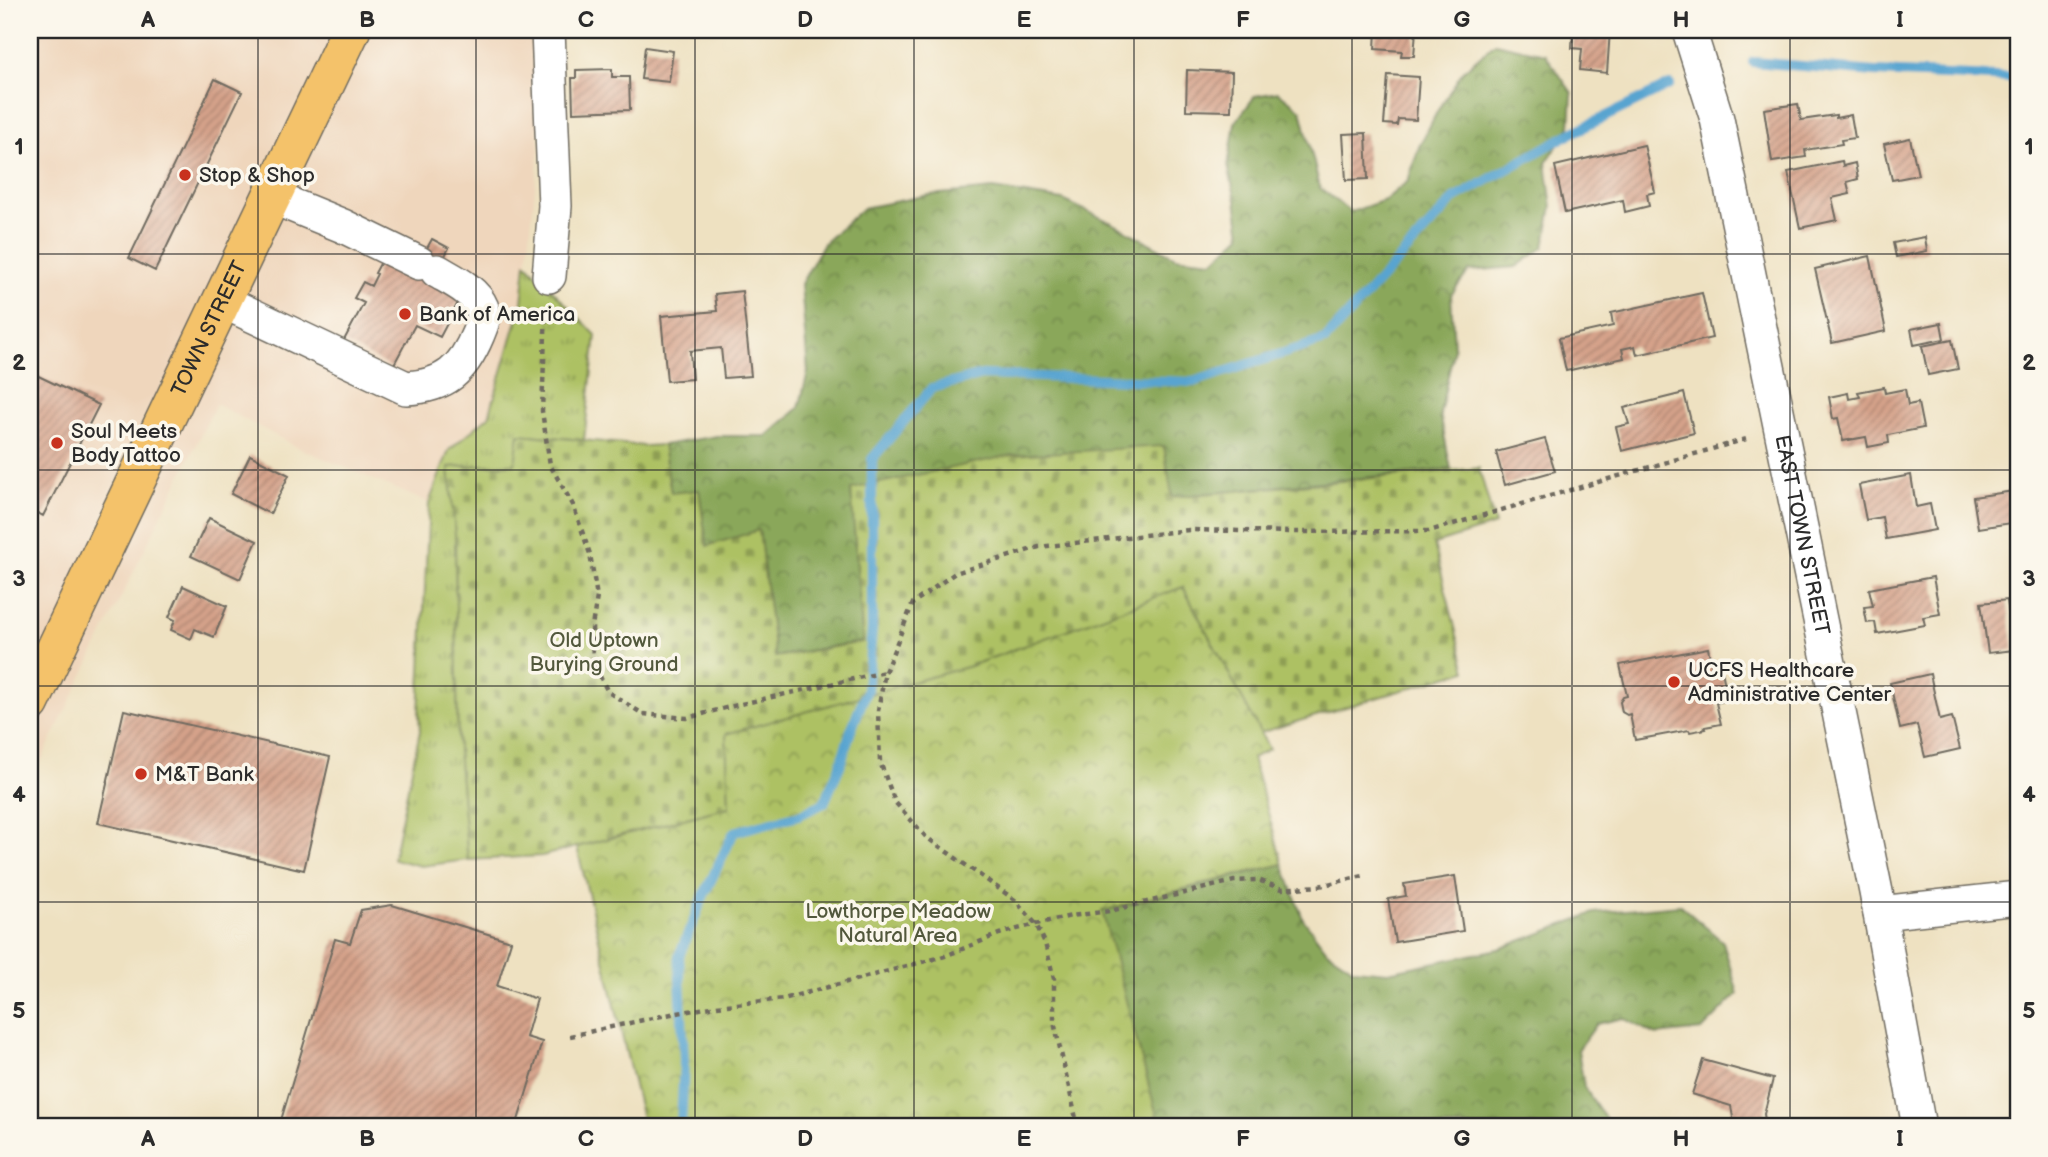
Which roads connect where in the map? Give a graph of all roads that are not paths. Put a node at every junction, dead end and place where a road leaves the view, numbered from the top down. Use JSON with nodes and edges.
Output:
{"nodes":[{"id":1,"x":351,"y":30,"type":"edge"},
{"id":2,"x":548,"y":30,"type":"edge"},
{"id":3,"x":1689,"y":30,"type":"edge"},
{"id":4,"x":272,"y":197,"type":"junction"},
{"id":5,"x":549,"y":276,"type":"road end"},
{"id":6,"x":222,"y":301,"type":"junction"},
{"id":7,"x":34,"y":683,"type":"edge"},
{"id":8,"x":2018,"y":898,"type":"edge"},
{"id":9,"x":1880,"y":913,"type":"junction"},
{"id":10,"x":1919,"y":1127,"type":"edge"}],
"edges":[{"from":1,"to":4,"type":"main road","name":"TOWN STREET"},
{"from":2,"to":5,"type":"street"},
{"from":3,"to":9,"type":"street","name":"EAST TOWN STREET"},
{"from":4,"to":6,"type":"main road","name":"TOWN STREET"},
{"from":4,"to":6,"type":"street"},
{"from":6,"to":7,"type":"main road","name":"TOWN STREET"},
{"from":8,"to":9,"type":"street"},
{"from":9,"to":10,"type":"street","name":"EAST TOWN STREET"}]}
